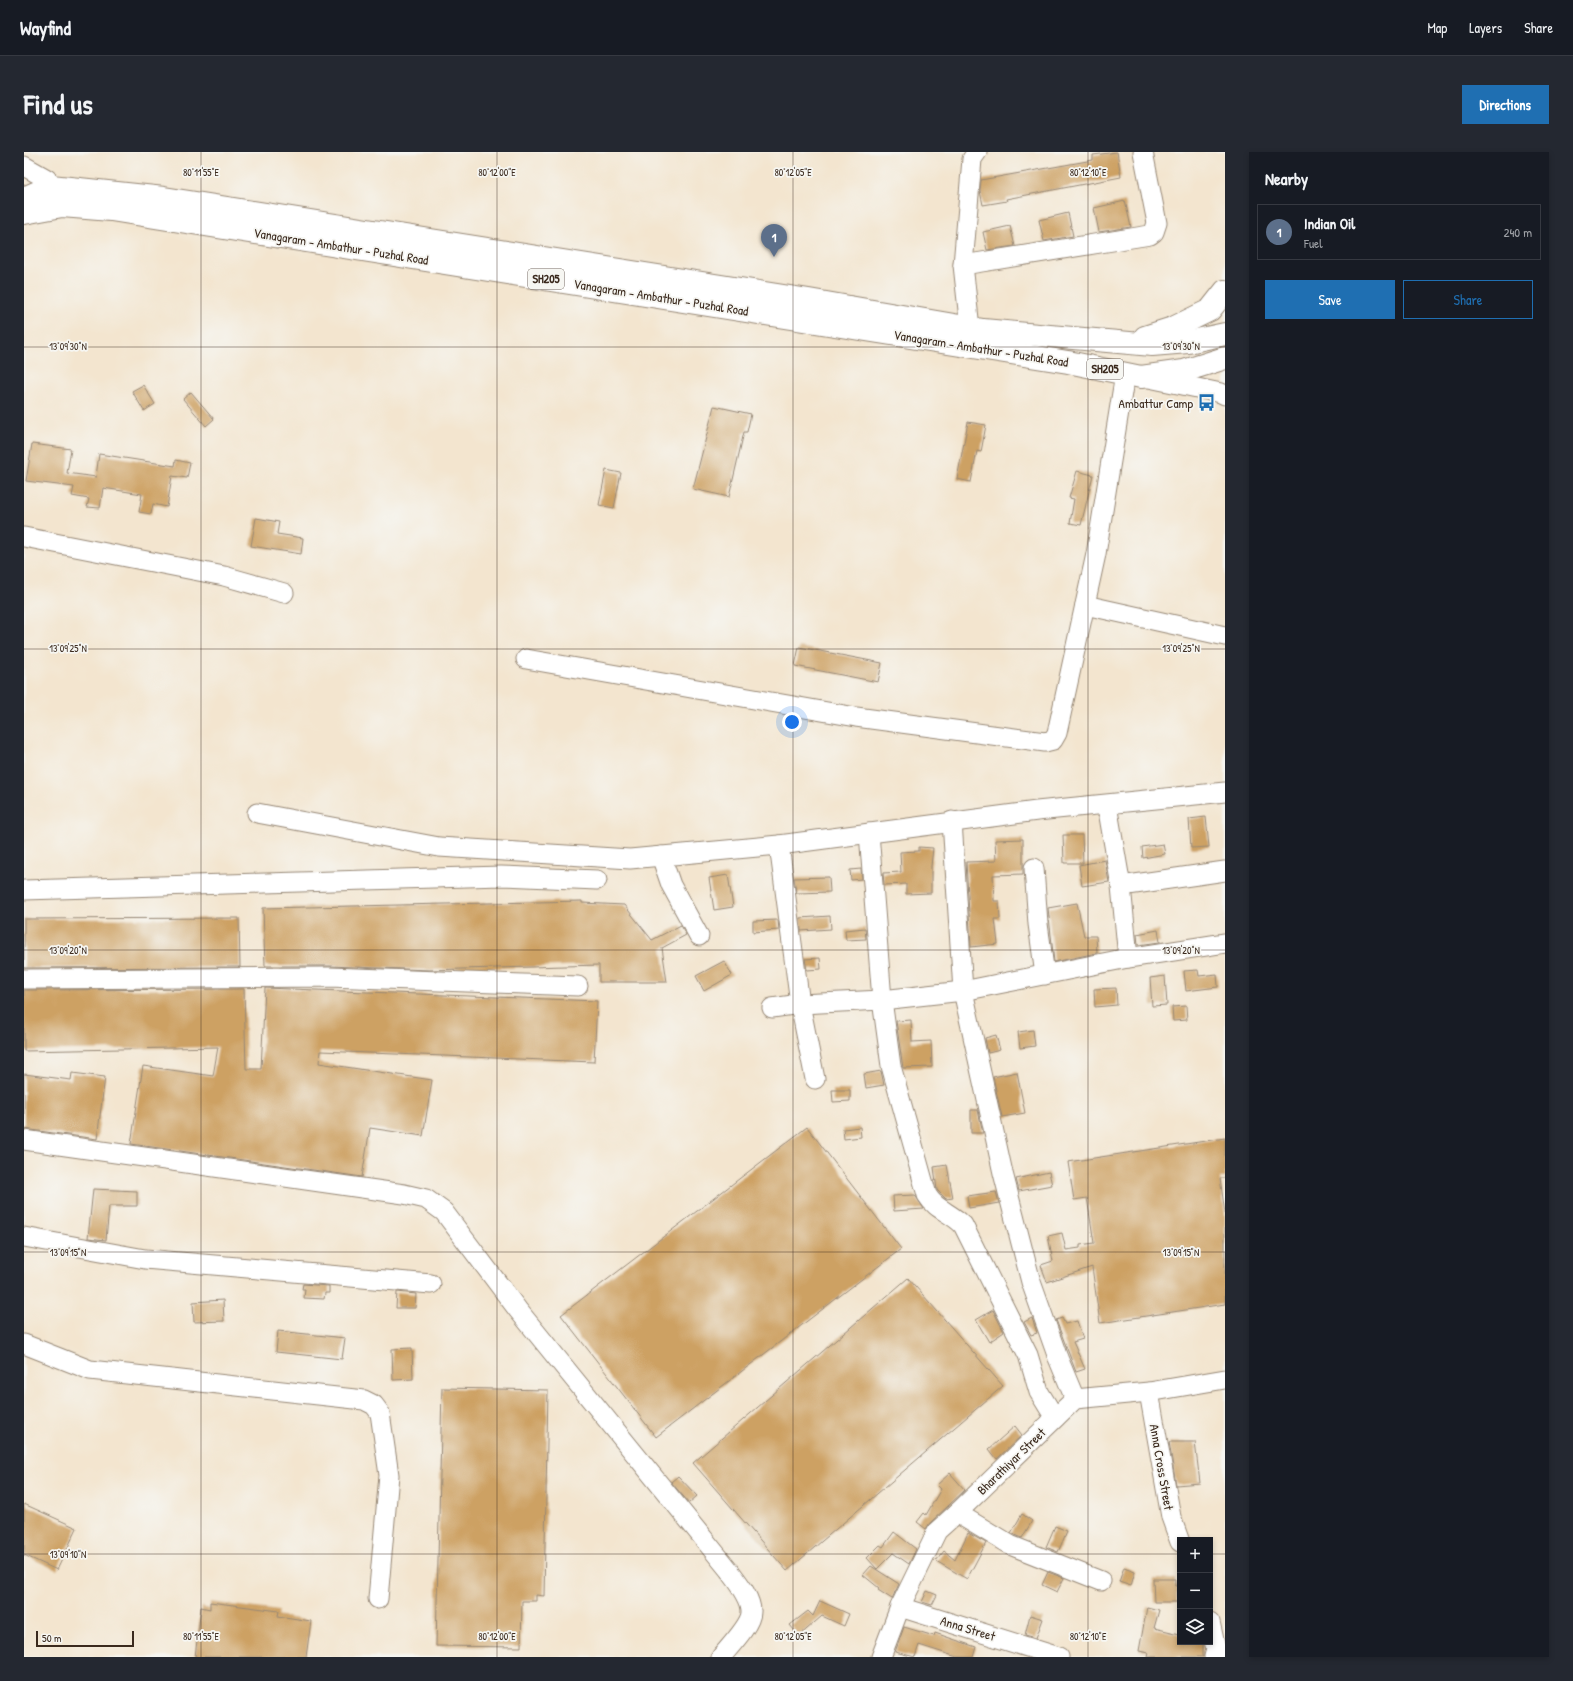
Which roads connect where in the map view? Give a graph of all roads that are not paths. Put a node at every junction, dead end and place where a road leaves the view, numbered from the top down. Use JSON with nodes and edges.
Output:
{"nodes":[{"id":1,"x":977,"y":152,"type":"edge"},
{"id":2,"x":1143,"y":152,"type":"edge"},
{"id":3,"x":24,"y":166,"type":"edge"},
{"id":4,"x":51,"y":186,"type":"junction"},
{"id":5,"x":24,"y":198,"type":"edge"},
{"id":6,"x":62,"y":206,"type":"junction"},
{"id":7,"x":24,"y":213,"type":"edge"},
{"id":8,"x":963,"y":265,"type":"junction"},
{"id":9,"x":1225,"y":291,"type":"edge"},
{"id":10,"x":970,"y":328,"type":"junction"},
{"id":11,"x":1225,"y":334,"type":"edge"},
{"id":12,"x":1122,"y":342,"type":"junction"},
{"id":13,"x":1225,"y":358,"type":"edge"},
{"id":14,"x":1133,"y":375,"type":"junction"},
{"id":15,"x":1225,"y":395,"type":"edge"},
{"id":16,"x":24,"y":537,"type":"edge"},
{"id":17,"x":284,"y":594,"type":"dead end"},
{"id":18,"x":1085,"y":605,"type":"junction"},
{"id":19,"x":1225,"y":636,"type":"edge"},
{"id":20,"x":526,"y":659,"type":"dead end"},
{"id":21,"x":1225,"y":792,"type":"edge"},
{"id":22,"x":1107,"y":805,"type":"junction"},
{"id":23,"x":257,"y":814,"type":"dead end"},
{"id":24,"x":952,"y":821,"type":"junction"},
{"id":25,"x":869,"y":833,"type":"junction"},
{"id":26,"x":779,"y":845,"type":"junction"},
{"id":27,"x":660,"y":856,"type":"junction"},
{"id":28,"x":1034,"y":868,"type":"dead end"},
{"id":29,"x":1225,"y":871,"type":"edge"},
{"id":30,"x":597,"y":880,"type":"dead end"},
{"id":31,"x":1121,"y":886,"type":"junction"},
{"id":32,"x":24,"y":890,"type":"edge"},
{"id":33,"x":699,"y":936,"type":"dead end"},
{"id":34,"x":1225,"y":943,"type":"edge"},
{"id":35,"x":1128,"y":958,"type":"junction"},
{"id":36,"x":1045,"y":975,"type":"junction"},
{"id":37,"x":24,"y":979,"type":"edge"},
{"id":38,"x":578,"y":986,"type":"dead end"},
{"id":39,"x":963,"y":991,"type":"junction"},
{"id":40,"x":882,"y":1000,"type":"junction"},
{"id":41,"x":800,"y":1004,"type":"junction"},
{"id":42,"x":772,"y":1008,"type":"dead end"},
{"id":43,"x":815,"y":1079,"type":"dead end"},
{"id":44,"x":24,"y":1140,"type":"edge"},
{"id":45,"x":24,"y":1237,"type":"edge"},
{"id":46,"x":431,"y":1284,"type":"dead end"},
{"id":47,"x":24,"y":1344,"type":"edge"},
{"id":48,"x":1225,"y":1379,"type":"edge"},
{"id":49,"x":1149,"y":1392,"type":"junction"},
{"id":50,"x":1075,"y":1399,"type":"junction"},
{"id":51,"x":1055,"y":1418,"type":"junction"},
{"id":52,"x":957,"y":1513,"type":"junction"},
{"id":53,"x":1178,"y":1537,"type":"edge"},
{"id":54,"x":1101,"y":1581,"type":"dead end"},
{"id":55,"x":378,"y":1599,"type":"dead end"},
{"id":56,"x":900,"y":1607,"type":"junction"},
{"id":57,"x":1215,"y":1624,"type":"edge"},
{"id":58,"x":721,"y":1657,"type":"edge"},
{"id":59,"x":881,"y":1657,"type":"edge"},
{"id":60,"x":1059,"y":1657,"type":"edge"},
{"id":61,"x":1214,"y":1657,"type":"edge"}],
"edges":[{"from":1,"to":8,"type":"street"},
{"from":2,"to":8,"type":"street"},
{"from":3,"to":4,"type":"street"},
{"from":4,"to":5,"type":"main road"},
{"from":4,"to":6,"type":"street"},
{"from":4,"to":10,"type":"main road"},
{"from":6,"to":7,"type":"main road","name":"Vanagaram - Ambathur - Puzhal Road","number":"SH205"},
{"from":6,"to":14,"type":"main road","name":"Vanagaram - Ambathur - Puzhal Road","number":"SH205"},
{"from":8,"to":10,"type":"street"},
{"from":9,"to":12,"type":"main road"},
{"from":10,"to":12,"type":"main road"},
{"from":11,"to":12,"type":"main road"},
{"from":13,"to":14,"type":"main road"},
{"from":14,"to":15,"type":"street","name":"Vanagaram - Ambathur - Puzhal Road","number":"SH205"},
{"from":14,"to":18,"type":"street"},
{"from":16,"to":17,"type":"street"},
{"from":18,"to":19,"type":"street"},
{"from":18,"to":20,"type":"street"},
{"from":21,"to":22,"type":"street"},
{"from":22,"to":24,"type":"street"},
{"from":22,"to":31,"type":"street"},
{"from":23,"to":27,"type":"street"},
{"from":24,"to":25,"type":"street"},
{"from":24,"to":39,"type":"street"},
{"from":25,"to":26,"type":"street"},
{"from":25,"to":40,"type":"street"},
{"from":26,"to":27,"type":"street"},
{"from":26,"to":41,"type":"street"},
{"from":27,"to":33,"type":"street"},
{"from":28,"to":36,"type":"street"},
{"from":29,"to":31,"type":"street"},
{"from":30,"to":32,"type":"street"},
{"from":31,"to":35,"type":"street"},
{"from":34,"to":35,"type":"street"},
{"from":35,"to":36,"type":"street"},
{"from":36,"to":39,"type":"street"},
{"from":37,"to":38,"type":"street"},
{"from":39,"to":40,"type":"street"},
{"from":39,"to":50,"type":"street"},
{"from":40,"to":41,"type":"street"},
{"from":40,"to":51,"type":"street"},
{"from":41,"to":42,"type":"street"},
{"from":41,"to":43,"type":"street"},
{"from":44,"to":58,"type":"street"},
{"from":45,"to":46,"type":"street"},
{"from":47,"to":55,"type":"street"},
{"from":48,"to":49,"type":"street"},
{"from":49,"to":50,"type":"street"},
{"from":49,"to":53,"type":"street","name":"Anna Cross Street"},
{"from":50,"to":51,"type":"street","name":"Bharathiyar Street"},
{"from":51,"to":52,"type":"street","name":"Bharathiyar Street"},
{"from":52,"to":54,"type":"street"},
{"from":52,"to":56,"type":"street","name":"Bharathiyar Street"},
{"from":56,"to":59,"type":"street","name":"Bharathiyar Street"},
{"from":56,"to":60,"type":"street","name":"Anna Street"},
{"from":57,"to":61,"type":"street"}]}
